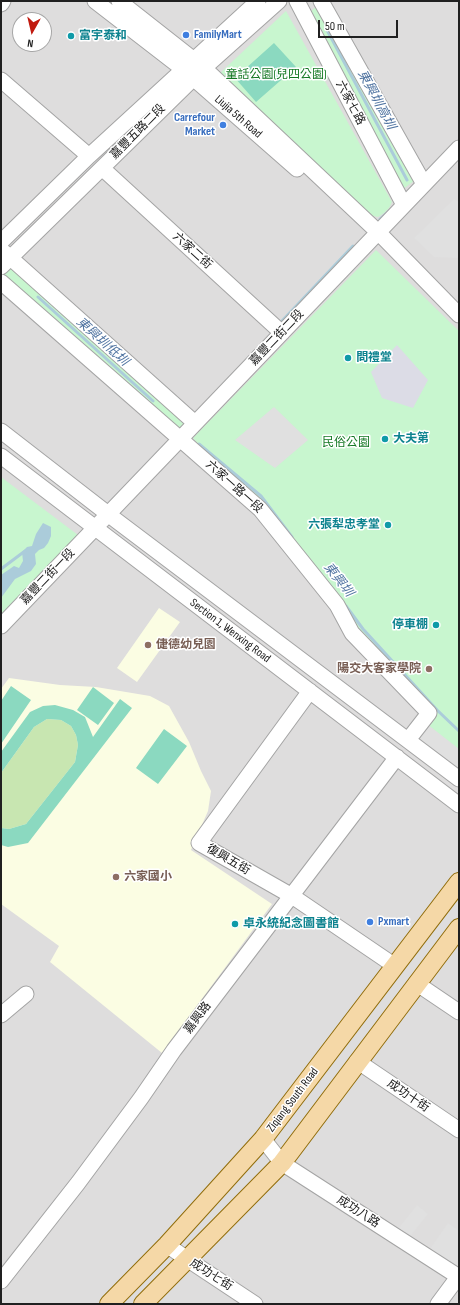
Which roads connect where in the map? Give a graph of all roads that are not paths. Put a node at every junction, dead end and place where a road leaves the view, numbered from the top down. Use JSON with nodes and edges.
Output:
{"nodes":[{"id":1,"x":3,"y":1,"type":"edge"},
{"id":2,"x":95,"y":1,"type":"edge"},
{"id":3,"x":119,"y":1,"type":"edge"},
{"id":4,"x":258,"y":1,"type":"edge"},
{"id":5,"x":279,"y":1,"type":"edge"},
{"id":6,"x":297,"y":1,"type":"edge"},
{"id":7,"x":321,"y":1,"type":"edge"},
{"id":8,"x":1,"y":4,"type":"edge"},
{"id":9,"x":194,"y":68,"type":"junction"},
{"id":10,"x":1,"y":80,"type":"edge"},
{"id":11,"x":459,"y":148,"type":"edge"},
{"id":12,"x":89,"y":156,"type":"junction"},
{"id":13,"x":102,"y":168,"type":"junction"},
{"id":14,"x":424,"y":184,"type":"junction"},
{"id":15,"x":404,"y":205,"type":"junction"},
{"id":16,"x":379,"y":233,"type":"junction"},
{"id":17,"x":1,"y":242,"type":"edge"},
{"id":18,"x":4,"y":258,"type":"edge"},
{"id":19,"x":1,"y":282,"type":"edge"},
{"id":20,"x":459,"y":315,"type":"edge"},
{"id":21,"x":282,"y":333,"type":"junction"},
{"id":22,"x":195,"y":423,"type":"junction"},
{"id":23,"x":1,"y":431,"type":"edge"},
{"id":24,"x":180,"y":439,"type":"junction"},
{"id":25,"x":1,"y":456,"type":"edge"},
{"id":26,"x":108,"y":514,"type":"junction"},
{"id":27,"x":94,"y":528,"type":"junction"},
{"id":28,"x":1,"y":626,"type":"edge"},
{"id":29,"x":310,"y":691,"type":"junction"},
{"id":30,"x":408,"y":740,"type":"junction"},
{"id":31,"x":397,"y":757,"type":"junction"},
{"id":32,"x":459,"y":779,"type":"edge"},
{"id":33,"x":459,"y":805,"type":"edge"},
{"id":34,"x":459,"y":882,"type":"edge"},
{"id":35,"x":292,"y":896,"type":"junction"},
{"id":36,"x":459,"y":928,"type":"edge"},
{"id":37,"x":395,"y":966,"type":"junction"},
{"id":38,"x":416,"y":983,"type":"junction"},
{"id":39,"x":26,"y":994,"type":"dead end"},
{"id":40,"x":459,"y":1012,"type":"edge"},
{"id":41,"x":1,"y":1015,"type":"edge"},
{"id":42,"x":358,"y":1062,"type":"junction"},
{"id":43,"x":459,"y":1130,"type":"edge"},
{"id":44,"x":263,"y":1139,"type":"junction"},
{"id":45,"x":282,"y":1163,"type":"junction"},
{"id":46,"x":167,"y":1245,"type":"junction"},
{"id":47,"x":187,"y":1259,"type":"junction"},
{"id":48,"x":459,"y":1277,"type":"edge"},
{"id":49,"x":1,"y":1281,"type":"edge"},
{"id":50,"x":109,"y":1304,"type":"edge"},
{"id":51,"x":143,"y":1304,"type":"edge"},
{"id":52,"x":255,"y":1304,"type":"edge"},
{"id":53,"x":438,"y":1304,"type":"edge"}],
"edges":[{"from":1,"to":8,"type":"street"},
{"from":2,"to":9,"type":"street","name":"Liujia 5th Road"},
{"from":3,"to":9,"type":"street","name":"Liujia 5th Road"},
{"from":4,"to":9,"type":"street","name":"嘉豐五路二段"},
{"from":5,"to":9,"type":"street","name":"嘉豐五路二段"},
{"from":6,"to":15,"type":"street","name":"六家七路"},
{"from":7,"to":14,"type":"street","name":"六家七路"},
{"from":9,"to":12,"type":"street","name":"嘉豐五路二段"},
{"from":9,"to":13,"type":"street","name":"嘉豐五路二段"},
{"from":9,"to":16,"type":"street","name":"Liujia 5th Road"},
{"from":10,"to":12,"type":"street"},
{"from":11,"to":14,"type":"street","name":"嘉豐二街二段"},
{"from":12,"to":17,"type":"street","name":"嘉豐五路二段"},
{"from":13,"to":18,"type":"street","name":"嘉豐五路二段"},
{"from":13,"to":21,"type":"street","name":"六家二街"},
{"from":14,"to":15,"type":"street","name":"嘉豐二街二段"},
{"from":15,"to":16,"type":"street","name":"嘉豐二街二段"},
{"from":16,"to":20,"type":"street","name":"Liujia 5th Road"},
{"from":16,"to":21,"type":"street","name":"嘉豐二街二段"},
{"from":18,"to":22,"type":"street"},
{"from":19,"to":24,"type":"street","name":"六家一路一段"},
{"from":21,"to":22,"type":"street","name":"嘉豐二街二段"},
{"from":22,"to":24,"type":"street","name":"嘉豐二街二段"},
{"from":23,"to":26,"type":"street","name":"Section 1, Wenxing Road"},
{"from":24,"to":26,"type":"street","name":"嘉豐二街二段"},
{"from":24,"to":30,"type":"street","name":"六家一路一段"},
{"from":25,"to":27,"type":"street","name":"Section 1, Wenxing Road"},
{"from":26,"to":27,"type":"street","name":"嘉豐二街二段"},
{"from":26,"to":30,"type":"street","name":"Section 1, Wenxing Road"},
{"from":27,"to":28,"type":"street","name":"嘉豐二街一段"},
{"from":27,"to":29,"type":"street","name":"Section 1, Wenxing Road"},
{"from":29,"to":31,"type":"street","name":"Section 1, Wenxing Road"},
{"from":29,"to":35,"type":"street","name":"復興五街"},
{"from":30,"to":32,"type":"street","name":"Section 1, Wenxing Road"},
{"from":31,"to":33,"type":"street","name":"Section 1, Wenxing Road"},
{"from":31,"to":35,"type":"street","name":"嘉興路"},
{"from":34,"to":37,"type":"main road","name":"Ziqiang South Road"},
{"from":35,"to":37,"type":"street","name":"復興五街"},
{"from":35,"to":49,"type":"street","name":"嘉興路"},
{"from":36,"to":38,"type":"main road"},
{"from":37,"to":44,"type":"main road","name":"Ziqiang South Road"},
{"from":38,"to":40,"type":"street"},
{"from":38,"to":42,"type":"main road"},
{"from":39,"to":41,"type":"street"},
{"from":42,"to":43,"type":"street","name":"成功十街"},
{"from":42,"to":45,"type":"main road"},
{"from":44,"to":45,"type":"street","name":"成功八路"},
{"from":44,"to":46,"type":"main road","name":"Ziqiang South Road"},
{"from":45,"to":47,"type":"main road"},
{"from":45,"to":48,"type":"street","name":"成功八路"},
{"from":46,"to":47,"type":"street","name":"成功七街"},
{"from":46,"to":50,"type":"main road","name":"Ziqiang South Road"},
{"from":47,"to":51,"type":"main road"},
{"from":47,"to":52,"type":"street","name":"成功七街"},
{"from":48,"to":53,"type":"street"}]}
